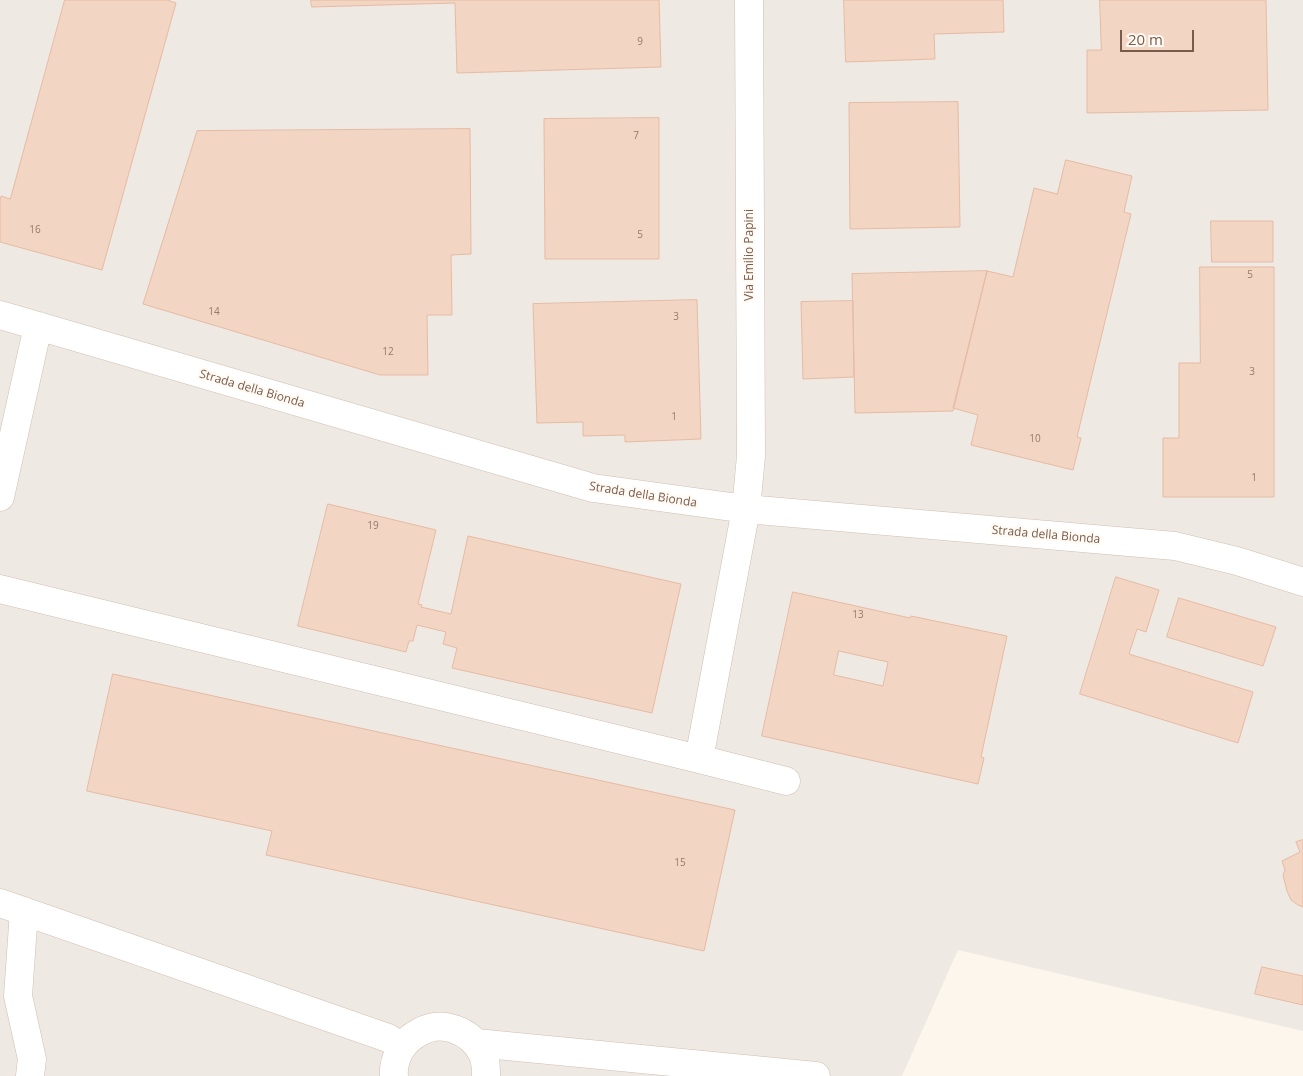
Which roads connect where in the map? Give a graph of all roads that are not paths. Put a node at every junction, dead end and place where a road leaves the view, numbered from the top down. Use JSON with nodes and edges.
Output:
{"nodes":[{"id":1,"x":749,"y":0,"type":"edge"},
{"id":2,"x":0,"y":315,"type":"edge"},
{"id":3,"x":38,"y":326,"type":"junction"},
{"id":4,"x":0,"y":497,"type":"edge"},
{"id":5,"x":746,"y":509,"type":"junction"},
{"id":6,"x":1303,"y":582,"type":"edge"},
{"id":7,"x":0,"y":589,"type":"edge"},
{"id":8,"x":698,"y":759,"type":"junction"},
{"id":9,"x":786,"y":781,"type":"dead end"},
{"id":10,"x":12,"y":907,"type":"edge"},
{"id":11,"x":476,"y":1043,"type":"junction"},
{"id":12,"x":402,"y":1046,"type":"junction"},
{"id":13,"x":696,"y":1070,"type":"edge"},
{"id":14,"x":30,"y":1076,"type":"edge"},
{"id":15,"x":394,"y":1076,"type":"edge"},
{"id":16,"x":486,"y":1076,"type":"edge"},
{"id":17,"x":816,"y":1076,"type":"edge"}],
"edges":[{"from":1,"to":5,"type":"street","name":"Via Emilio Papini"},
{"from":2,"to":3,"type":"street","name":"Strada della Bionda"},
{"from":3,"to":4,"type":"street"},
{"from":3,"to":5,"type":"street","name":"Strada della Bionda"},
{"from":5,"to":6,"type":"street","name":"Strada della Bionda"},
{"from":5,"to":8,"type":"street","name":"Via Emilio Papini"},
{"from":7,"to":8,"type":"street"},
{"from":8,"to":9,"type":"street"},
{"from":10,"to":12,"type":"street"},
{"from":10,"to":14,"type":"street"},
{"from":11,"to":12,"type":"street"},
{"from":11,"to":13,"type":"street"},
{"from":11,"to":16,"type":"street"},
{"from":12,"to":15,"type":"street"},
{"from":13,"to":17,"type":"street"}]}
